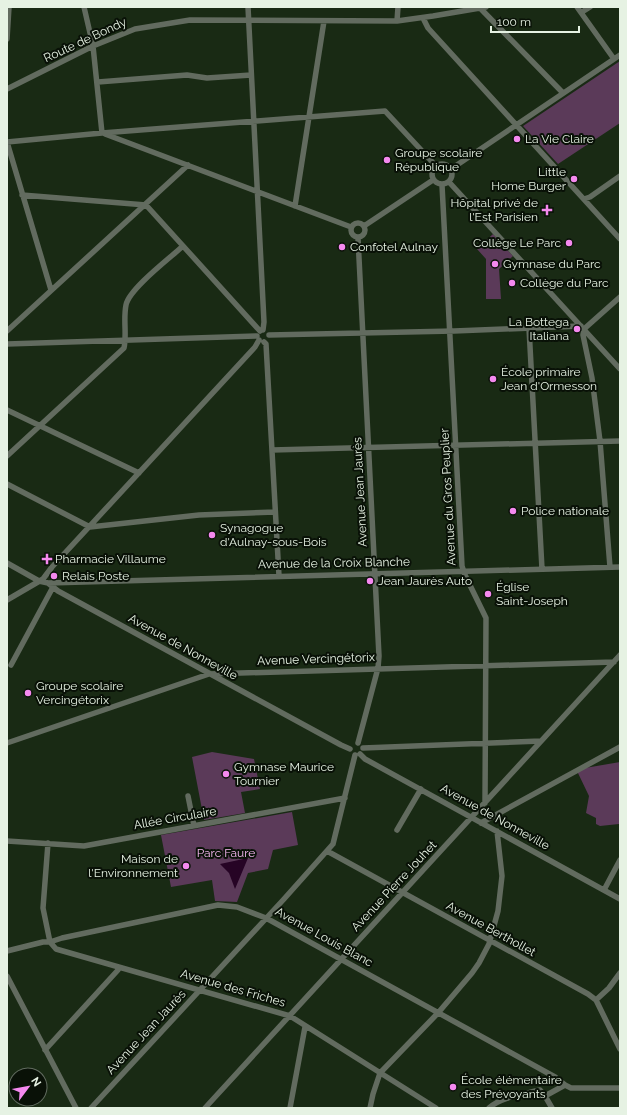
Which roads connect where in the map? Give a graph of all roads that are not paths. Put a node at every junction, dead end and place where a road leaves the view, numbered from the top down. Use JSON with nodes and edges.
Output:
{"nodes":[{"id":1,"x":9,"y":7,"type":"edge"},
{"id":2,"x":84,"y":7,"type":"edge"},
{"id":3,"x":248,"y":7,"type":"edge"},
{"id":4,"x":398,"y":7,"type":"edge"},
{"id":5,"x":577,"y":7,"type":"edge"},
{"id":6,"x":590,"y":7,"type":"edge"},
{"id":7,"x":484,"y":8,"type":"edge"},
{"id":8,"x":582,"y":12,"type":"junction"},
{"id":9,"x":423,"y":18,"type":"junction"},
{"id":10,"x":248,"y":20,"type":"junction"},
{"id":11,"x":324,"y":21,"type":"junction"},
{"id":12,"x":397,"y":21,"type":"junction"},
{"id":13,"x":7,"y":39,"type":"edge"},
{"id":14,"x":93,"y":46,"type":"junction"},
{"id":15,"x":620,"y":55,"type":"edge"},
{"id":16,"x":614,"y":59,"type":"junction"},
{"id":17,"x":251,"y":75,"type":"junction"},
{"id":18,"x":98,"y":82,"type":"junction"},
{"id":19,"x":7,"y":89,"type":"edge"},
{"id":20,"x":563,"y":93,"type":"junction"},
{"id":21,"x":309,"y":117,"type":"junction"},
{"id":22,"x":254,"y":122,"type":"junction"},
{"id":23,"x":516,"y":126,"type":"junction"},
{"id":24,"x":102,"y":133,"type":"junction"},
{"id":25,"x":7,"y":142,"type":"edge"},
{"id":26,"x":188,"y":165,"type":"junction"},
{"id":27,"x":436,"y":166,"type":"junction"},
{"id":28,"x":451,"y":169,"type":"junction"},
{"id":29,"x":620,"y":176,"type":"edge"},
{"id":30,"x":433,"y":180,"type":"junction"},
{"id":31,"x":449,"y":182,"type":"junction"},
{"id":32,"x":442,"y":185,"type":"junction"},
{"id":33,"x":258,"y":192,"type":"junction"},
{"id":34,"x":22,"y":195,"type":"junction"},
{"id":35,"x":584,"y":199,"type":"junction"},
{"id":36,"x":146,"y":205,"type":"junction"},
{"id":37,"x":294,"y":206,"type":"junction"},
{"id":38,"x":364,"y":226,"type":"junction"},
{"id":39,"x":351,"y":227,"type":"junction"},
{"id":40,"x":358,"y":238,"type":"junction"},
{"id":41,"x":620,"y":239,"type":"edge"},
{"id":42,"x":183,"y":246,"type":"junction"},
{"id":43,"x":51,"y":290,"type":"junction"},
{"id":44,"x":620,"y":297,"type":"edge"},
{"id":45,"x":529,"y":328,"type":"junction"},
{"id":46,"x":583,"y":328,"type":"junction"},
{"id":47,"x":7,"y":331,"type":"edge"},
{"id":48,"x":450,"y":331,"type":"junction"},
{"id":49,"x":363,"y":333,"type":"junction"},
{"id":50,"x":261,"y":336,"type":"junction"},
{"id":51,"x":126,"y":341,"type":"junction"},
{"id":52,"x":7,"y":344,"type":"edge"},
{"id":53,"x":620,"y":369,"type":"edge"},
{"id":54,"x":7,"y":410,"type":"edge"},
{"id":55,"x":40,"y":425,"type":"junction"},
{"id":56,"x":620,"y":441,"type":"edge"},
{"id":57,"x":600,"y":442,"type":"junction"},
{"id":58,"x":535,"y":443,"type":"junction"},
{"id":59,"x":456,"y":445,"type":"junction"},
{"id":60,"x":368,"y":448,"type":"junction"},
{"id":61,"x":272,"y":450,"type":"junction"},
{"id":62,"x":7,"y":456,"type":"edge"},
{"id":63,"x":139,"y":473,"type":"junction"},
{"id":64,"x":7,"y":484,"type":"edge"},
{"id":65,"x":275,"y":512,"type":"junction"},
{"id":66,"x":90,"y":527,"type":"junction"},
{"id":67,"x":7,"y":563,"type":"edge"},
{"id":68,"x":610,"y":567,"type":"junction"},
{"id":69,"x":620,"y":567,"type":"edge"},
{"id":70,"x":542,"y":569,"type":"junction"},
{"id":71,"x":463,"y":571,"type":"junction"},
{"id":72,"x":374,"y":573,"type":"junction"},
{"id":73,"x":279,"y":576,"type":"junction"},
{"id":74,"x":39,"y":581,"type":"junction"},
{"id":75,"x":48,"y":583,"type":"junction"},
{"id":76,"x":53,"y":587,"type":"junction"},
{"id":77,"x":7,"y":600,"type":"edge"},
{"id":78,"x":620,"y":655,"type":"edge"},
{"id":79,"x":614,"y":662,"type":"junction"},
{"id":80,"x":11,"y":665,"type":"dead end"},
{"id":81,"x":486,"y":666,"type":"junction"},
{"id":82,"x":378,"y":668,"type":"junction"},
{"id":83,"x":209,"y":674,"type":"junction"},
{"id":84,"x":542,"y":741,"type":"junction"},
{"id":85,"x":7,"y":743,"type":"edge"},
{"id":86,"x":358,"y":743,"type":"junction"},
{"id":87,"x":486,"y":743,"type":"junction"},
{"id":88,"x":620,"y":747,"type":"edge"},
{"id":89,"x":363,"y":748,"type":"junction"},
{"id":90,"x":350,"y":749,"type":"junction"},
{"id":91,"x":358,"y":755,"type":"junction"},
{"id":92,"x":421,"y":789,"type":"junction"},
{"id":93,"x":188,"y":796,"type":"dead end"},
{"id":94,"x":345,"y":798,"type":"junction"},
{"id":95,"x":485,"y":803,"type":"junction"},
{"id":96,"x":472,"y":818,"type":"junction"},
{"id":97,"x":481,"y":823,"type":"junction"},
{"id":98,"x":194,"y":826,"type":"junction"},
{"id":99,"x":397,"y":830,"type":"dead end"},
{"id":100,"x":497,"y":831,"type":"junction"},
{"id":101,"x":7,"y":841,"type":"edge"},
{"id":102,"x":48,"y":844,"type":"junction"},
{"id":103,"x":327,"y":851,"type":"junction"},
{"id":104,"x":620,"y":860,"type":"edge"},
{"id":105,"x":604,"y":890,"type":"junction"},
{"id":106,"x":403,"y":893,"type":"junction"},
{"id":107,"x":620,"y":899,"type":"edge"},
{"id":108,"x":266,"y":918,"type":"junction"},
{"id":109,"x":490,"y":940,"type":"junction"},
{"id":110,"x":50,"y":942,"type":"junction"},
{"id":111,"x":7,"y":951,"type":"edge"},
{"id":112,"x":341,"y":959,"type":"junction"},
{"id":113,"x":119,"y":967,"type":"junction"},
{"id":114,"x":620,"y":973,"type":"edge"},
{"id":115,"x":7,"y":976,"type":"edge"},
{"id":116,"x":200,"y":990,"type":"junction"},
{"id":117,"x":596,"y":1000,"type":"junction"},
{"id":118,"x":438,"y":1012,"type":"junction"},
{"id":119,"x":290,"y":1016,"type":"junction"},
{"id":120,"x":305,"y":1026,"type":"junction"},
{"id":121,"x":620,"y":1049,"type":"edge"},
{"id":122,"x":45,"y":1050,"type":"junction"},
{"id":123,"x":380,"y":1073,"type":"junction"},
{"id":124,"x":565,"y":1085,"type":"junction"},
{"id":125,"x":620,"y":1088,"type":"edge"},
{"id":126,"x":545,"y":1096,"type":"junction"},
{"id":127,"x":76,"y":1108,"type":"edge"},
{"id":128,"x":90,"y":1108,"type":"edge"},
{"id":129,"x":205,"y":1108,"type":"edge"},
{"id":130,"x":290,"y":1108,"type":"edge"},
{"id":131,"x":370,"y":1108,"type":"edge"},
{"id":132,"x":434,"y":1108,"type":"edge"},
{"id":133,"x":489,"y":1108,"type":"edge"},
{"id":134,"x":552,"y":1108,"type":"edge"}],
"edges":[{"from":1,"to":13,"type":"street"},
{"from":2,"to":14,"type":"street"},
{"from":3,"to":10,"type":"street"},
{"from":4,"to":12,"type":"street"},
{"from":5,"to":8,"type":"street"},
{"from":6,"to":8,"type":"street"},
{"from":7,"to":9,"type":"street","name":"Route de Bondy"},
{"from":7,"to":20,"type":"street"},
{"from":8,"to":16,"type":"street"},
{"from":9,"to":12,"type":"street","name":"Route de Bondy"},
{"from":9,"to":23,"type":"street"},
{"from":10,"to":11,"type":"street","name":"Route de Bondy"},
{"from":10,"to":14,"type":"street","name":"Route de Bondy"},
{"from":10,"to":17,"type":"street"},
{"from":11,"to":12,"type":"street","name":"Route de Bondy"},
{"from":11,"to":21,"type":"street"},
{"from":14,"to":18,"type":"street"},
{"from":14,"to":19,"type":"street","name":"Route de Bondy"},
{"from":15,"to":16,"type":"street"},
{"from":16,"to":20,"type":"street"},
{"from":17,"to":18,"type":"street"},
{"from":17,"to":22,"type":"street"},
{"from":18,"to":24,"type":"street"},
{"from":20,"to":23,"type":"street"},
{"from":21,"to":22,"type":"street"},
{"from":21,"to":27,"type":"street"},
{"from":21,"to":37,"type":"street"},
{"from":22,"to":24,"type":"street"},
{"from":22,"to":33,"type":"street"},
{"from":23,"to":28,"type":"street"},
{"from":23,"to":35,"type":"street"},
{"from":24,"to":25,"type":"street"},
{"from":24,"to":26,"type":"street"},
{"from":25,"to":34,"type":"street"},
{"from":26,"to":33,"type":"street"},
{"from":26,"to":36,"type":"street"},
{"from":27,"to":28,"type":"street"},
{"from":27,"to":30,"type":"street"},
{"from":28,"to":31,"type":"street"},
{"from":29,"to":35,"type":"street"},
{"from":30,"to":32,"type":"street"},
{"from":30,"to":38,"type":"street"},
{"from":31,"to":32,"type":"street"},
{"from":31,"to":46,"type":"street"},
{"from":32,"to":48,"type":"street","name":"Avenue du Gros Peuplier"},
{"from":33,"to":37,"type":"street"},
{"from":33,"to":50,"type":"street"},
{"from":34,"to":36,"type":"street"},
{"from":34,"to":43,"type":"street"},
{"from":35,"to":41,"type":"street"},
{"from":36,"to":42,"type":"street"},
{"from":36,"to":43,"type":"street"},
{"from":37,"to":39,"type":"street"},
{"from":38,"to":39,"type":"street"},
{"from":38,"to":40,"type":"street"},
{"from":39,"to":40,"type":"street"},
{"from":40,"to":49,"type":"street","name":"Avenue Jean Jaurès"},
{"from":42,"to":50,"type":"street"},
{"from":42,"to":51,"type":"street"},
{"from":43,"to":47,"type":"street"},
{"from":44,"to":46,"type":"street"},
{"from":45,"to":46,"type":"street"},
{"from":45,"to":48,"type":"street"},
{"from":45,"to":58,"type":"street"},
{"from":46,"to":53,"type":"street"},
{"from":46,"to":57,"type":"street"},
{"from":48,"to":49,"type":"street"},
{"from":48,"to":59,"type":"street","name":"Avenue du Gros Peuplier"},
{"from":49,"to":50,"type":"street"},
{"from":49,"to":60,"type":"street","name":"Avenue Jean Jaurès"},
{"from":50,"to":51,"type":"street"},
{"from":50,"to":61,"type":"street"},
{"from":50,"to":63,"type":"street"},
{"from":51,"to":52,"type":"street"},
{"from":51,"to":55,"type":"street"},
{"from":54,"to":55,"type":"street"},
{"from":55,"to":62,"type":"street"},
{"from":55,"to":63,"type":"street"},
{"from":56,"to":57,"type":"street"},
{"from":57,"to":58,"type":"street"},
{"from":57,"to":68,"type":"street"},
{"from":58,"to":59,"type":"street"},
{"from":58,"to":70,"type":"street"},
{"from":59,"to":60,"type":"street"},
{"from":59,"to":71,"type":"street","name":"Avenue du Gros Peuplier"},
{"from":60,"to":61,"type":"street"},
{"from":60,"to":72,"type":"street","name":"Avenue Jean Jaurès"},
{"from":61,"to":65,"type":"street"},
{"from":63,"to":66,"type":"street"},
{"from":64,"to":66,"type":"street"},
{"from":65,"to":66,"type":"street"},
{"from":65,"to":73,"type":"street"},
{"from":66,"to":74,"type":"street"},
{"from":67,"to":74,"type":"street","name":"Avenue de Nonneville"},
{"from":68,"to":69,"type":"street","name":"Avenue de la Croix Blanche"},
{"from":68,"to":70,"type":"street","name":"Avenue de la Croix Blanche"},
{"from":70,"to":71,"type":"street","name":"Avenue de la Croix Blanche"},
{"from":71,"to":72,"type":"street","name":"Avenue de la Croix Blanche"},
{"from":71,"to":81,"type":"street","name":"Avenue du Gros Peuplier"},
{"from":72,"to":73,"type":"street","name":"Avenue de la Croix Blanche"},
{"from":72,"to":82,"type":"street","name":"Avenue Jean Jaurès"},
{"from":73,"to":75,"type":"street","name":"Avenue de la Croix Blanche"},
{"from":74,"to":75,"type":"street","name":"Avenue de Nonneville"},
{"from":74,"to":77,"type":"street"},
{"from":75,"to":76,"type":"street","name":"Avenue de Nonneville"},
{"from":76,"to":80,"type":"street"},
{"from":76,"to":83,"type":"street","name":"Avenue de Nonneville"},
{"from":78,"to":79,"type":"street","name":"Avenue Pierre Jouhet"},
{"from":79,"to":81,"type":"street","name":"Avenue Vercingétorix"},
{"from":79,"to":84,"type":"street","name":"Avenue Pierre Jouhet"},
{"from":81,"to":82,"type":"street","name":"Avenue Vercingétorix"},
{"from":81,"to":87,"type":"street","name":"Avenue du Gros Peuplier"},
{"from":82,"to":83,"type":"street","name":"Avenue Vercingétorix"},
{"from":82,"to":86,"type":"street","name":"Avenue Jean Jaurès"},
{"from":83,"to":85,"type":"street","name":"Avenue Vercingétorix"},
{"from":83,"to":90,"type":"street","name":"Avenue de Nonneville"},
{"from":84,"to":87,"type":"street"},
{"from":84,"to":95,"type":"street","name":"Avenue Pierre Jouhet"},
{"from":86,"to":89,"type":"street"},
{"from":86,"to":90,"type":"street"},
{"from":87,"to":89,"type":"street"},
{"from":87,"to":95,"type":"street","name":"Avenue du Gros Peuplier"},
{"from":88,"to":97,"type":"street"},
{"from":89,"to":91,"type":"street"},
{"from":90,"to":91,"type":"street"},
{"from":91,"to":92,"type":"street","name":"Avenue de Nonneville"},
{"from":91,"to":94,"type":"street","name":"Avenue Jean Jaurès"},
{"from":92,"to":96,"type":"street","name":"Avenue de Nonneville"},
{"from":92,"to":99,"type":"street"},
{"from":93,"to":98,"type":"street"},
{"from":94,"to":98,"type":"street","name":"Allée Circulaire"},
{"from":94,"to":103,"type":"street","name":"Avenue Jean Jaurès"},
{"from":95,"to":96,"type":"street","name":"Avenue Pierre Jouhet"},
{"from":96,"to":97,"type":"street","name":"Avenue de Nonneville"},
{"from":96,"to":106,"type":"street","name":"Avenue Pierre Jouhet"},
{"from":97,"to":100,"type":"street","name":"Avenue de Nonneville"},
{"from":98,"to":102,"type":"street","name":"Allée Circulaire"},
{"from":100,"to":105,"type":"street","name":"Avenue de Nonneville"},
{"from":100,"to":109,"type":"street"},
{"from":101,"to":102,"type":"street","name":"Allée Circulaire"},
{"from":102,"to":110,"type":"street"},
{"from":103,"to":106,"type":"street","name":"Avenue Berthollet"},
{"from":103,"to":108,"type":"street","name":"Avenue Jean Jaurès"},
{"from":104,"to":105,"type":"street"},
{"from":105,"to":107,"type":"street","name":"Avenue de Nonneville"},
{"from":106,"to":109,"type":"street","name":"Avenue Berthollet"},
{"from":106,"to":112,"type":"street","name":"Avenue Pierre Jouhet"},
{"from":108,"to":110,"type":"street","name":"Avenue Louis Blanc"},
{"from":108,"to":112,"type":"street","name":"Avenue Louis Blanc"},
{"from":108,"to":116,"type":"street","name":"Avenue Jean Jaurès"},
{"from":109,"to":117,"type":"street","name":"Avenue Berthollet"},
{"from":109,"to":118,"type":"street"},
{"from":110,"to":111,"type":"street"},
{"from":110,"to":113,"type":"street","name":"Avenue des Friches"},
{"from":112,"to":118,"type":"street","name":"Avenue Louis Blanc"},
{"from":112,"to":119,"type":"street","name":"Avenue Pierre Jouhet"},
{"from":113,"to":116,"type":"street","name":"Avenue des Friches"},
{"from":113,"to":122,"type":"street"},
{"from":114,"to":117,"type":"street"},
{"from":115,"to":122,"type":"street"},
{"from":116,"to":119,"type":"street","name":"Avenue des Friches"},
{"from":116,"to":128,"type":"street","name":"Avenue Jean Jaurès"},
{"from":117,"to":121,"type":"street"},
{"from":118,"to":123,"type":"street"},
{"from":118,"to":124,"type":"street","name":"Avenue Louis Blanc"},
{"from":119,"to":120,"type":"street","name":"Avenue des Friches"},
{"from":119,"to":129,"type":"street","name":"Avenue Pierre Jouhet"},
{"from":120,"to":123,"type":"street","name":"Avenue des Friches"},
{"from":120,"to":130,"type":"street"},
{"from":122,"to":127,"type":"street"},
{"from":123,"to":131,"type":"street"},
{"from":123,"to":132,"type":"street","name":"Avenue des Friches"},
{"from":124,"to":125,"type":"street"},
{"from":124,"to":126,"type":"street"},
{"from":126,"to":133,"type":"street"},
{"from":126,"to":134,"type":"street"}]}
